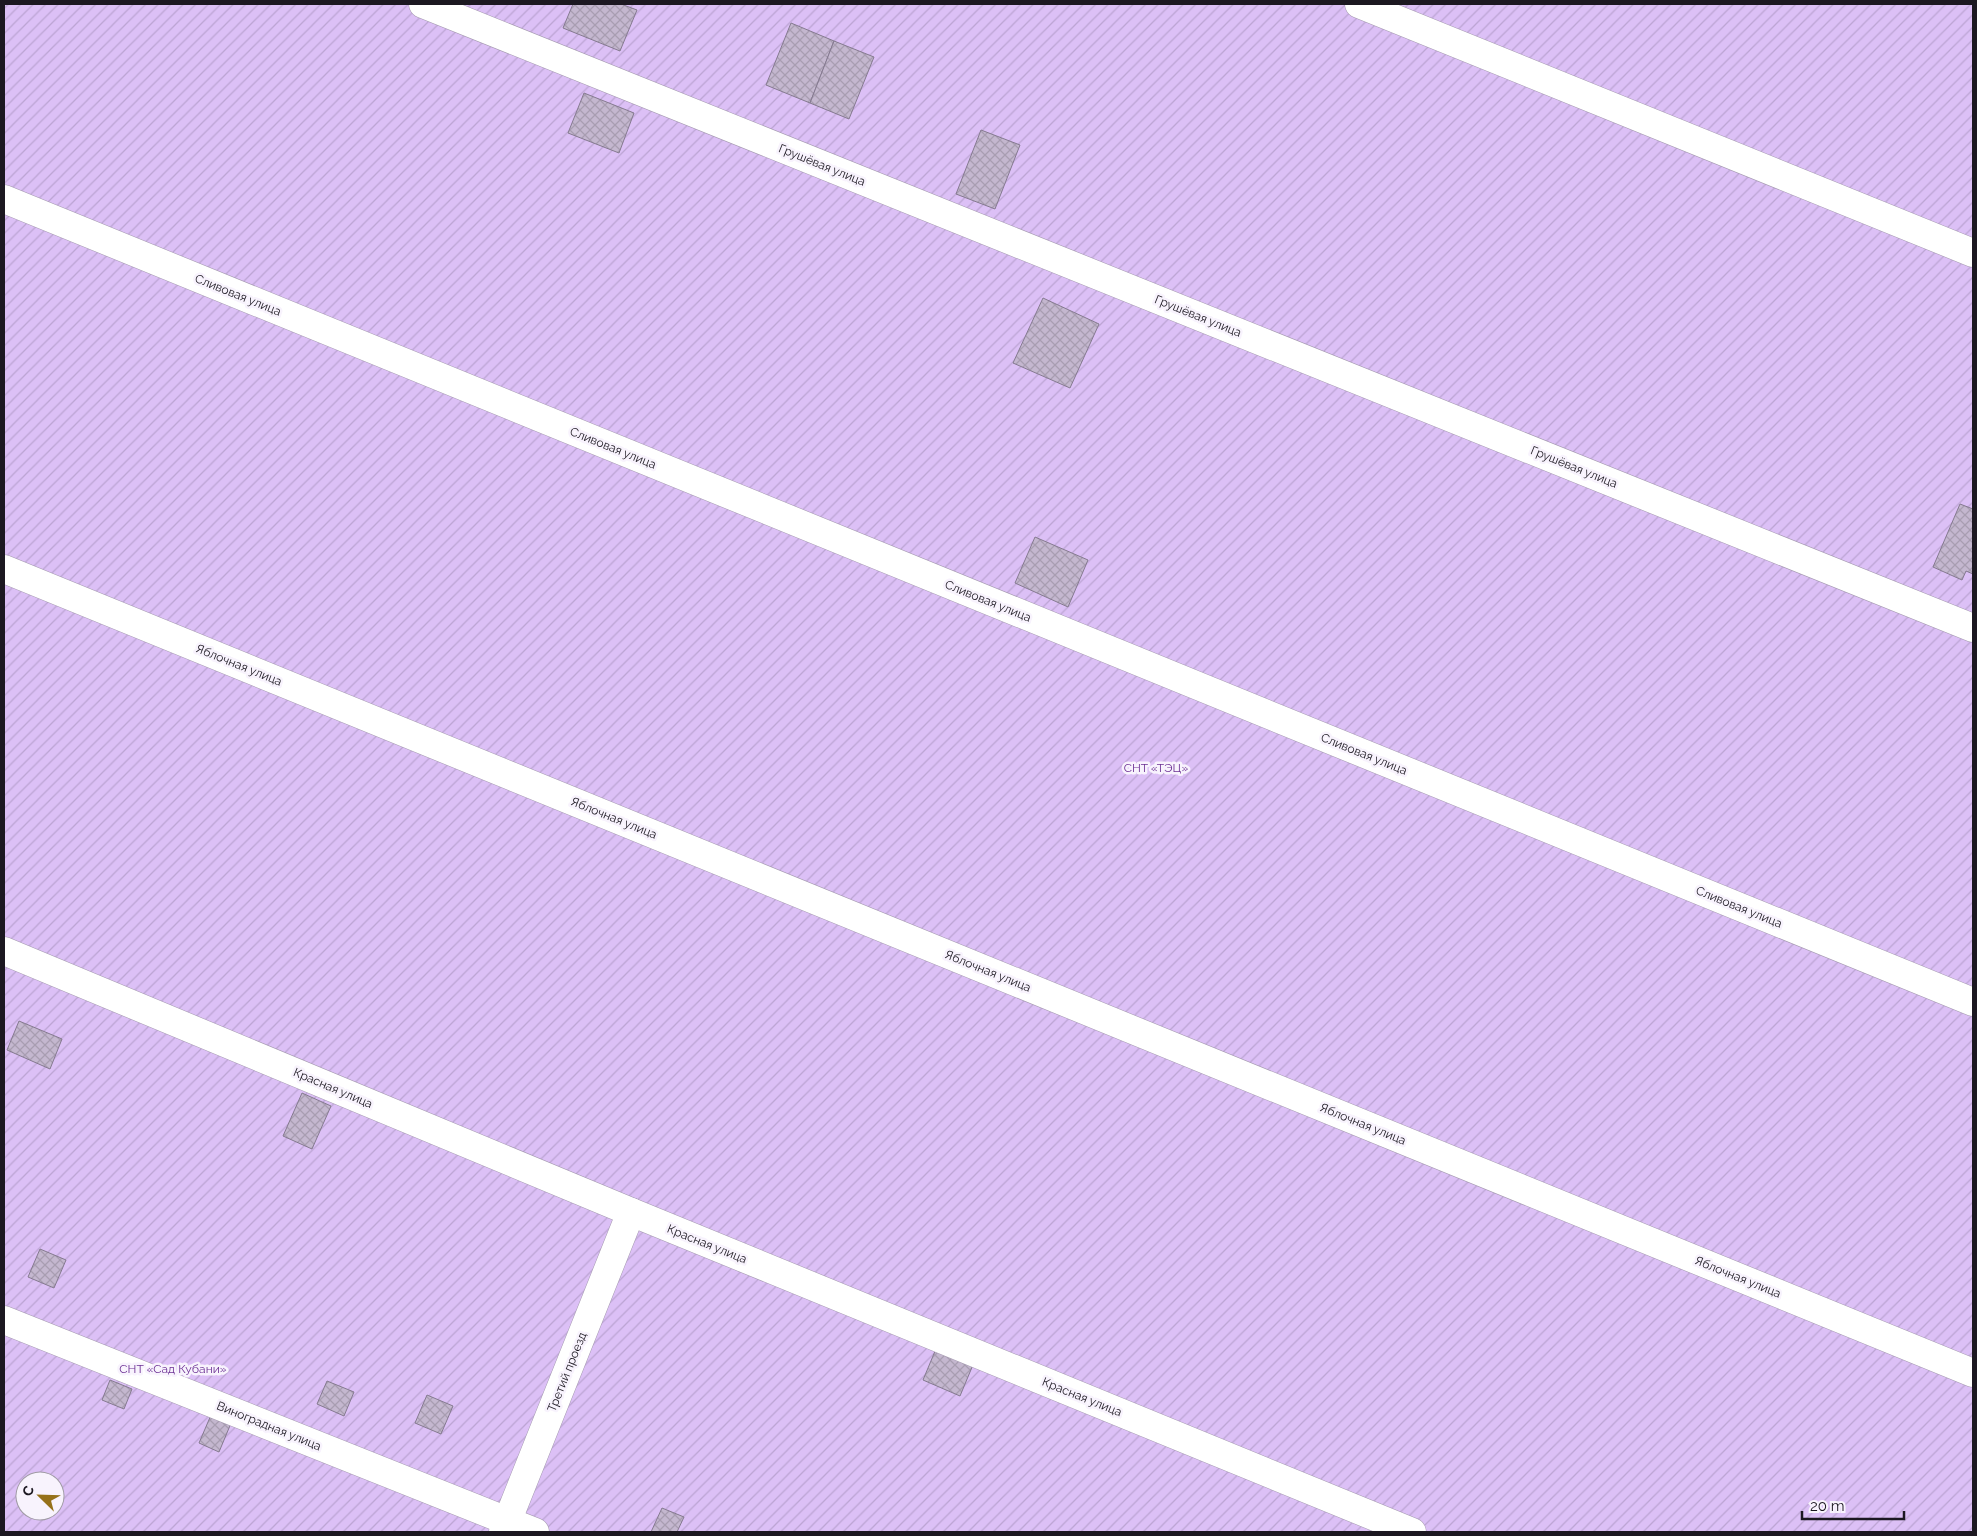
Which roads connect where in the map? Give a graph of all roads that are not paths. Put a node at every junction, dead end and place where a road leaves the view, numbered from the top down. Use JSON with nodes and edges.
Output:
{"nodes":[{"id":1,"x":423,"y":4,"type":"edge"},
{"id":2,"x":1360,"y":4,"type":"edge"},
{"id":3,"x":4,"y":199,"type":"edge"},
{"id":4,"x":1973,"y":253,"type":"edge"},
{"id":5,"x":4,"y":569,"type":"edge"},
{"id":6,"x":1973,"y":628,"type":"edge"},
{"id":7,"x":4,"y":951,"type":"edge"},
{"id":8,"x":1973,"y":1002,"type":"edge"},
{"id":9,"x":631,"y":1212,"type":"junction"},
{"id":10,"x":4,"y":1320,"type":"edge"},
{"id":11,"x":1973,"y":1373,"type":"edge"},
{"id":12,"x":505,"y":1526,"type":"edge"},
{"id":13,"x":535,"y":1532,"type":"edge"},
{"id":14,"x":1412,"y":1532,"type":"edge"}],
"edges":[{"from":1,"to":6,"type":"street","name":"Грушёвая улица"},
{"from":2,"to":4,"type":"street"},
{"from":3,"to":8,"type":"street","name":"Сливовая улица"},
{"from":5,"to":11,"type":"street","name":"Яблочная улица"},
{"from":7,"to":9,"type":"street","name":"Красная улица"},
{"from":9,"to":12,"type":"street","name":"Третий проезд"},
{"from":9,"to":14,"type":"street","name":"Красная улица"},
{"from":10,"to":12,"type":"street","name":"Виноградная улица"},
{"from":12,"to":13,"type":"street","name":"Виноградная улица"}]}
